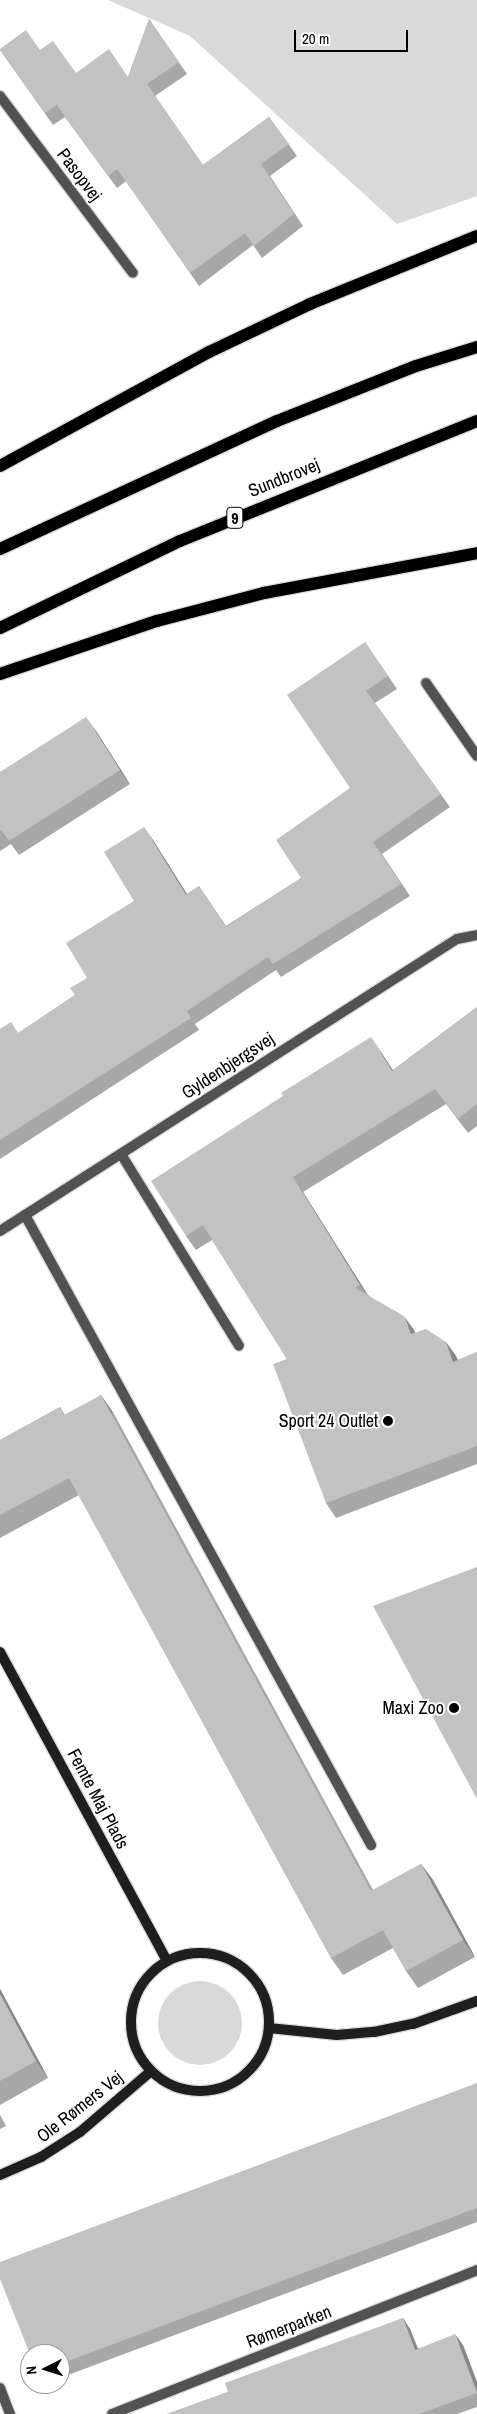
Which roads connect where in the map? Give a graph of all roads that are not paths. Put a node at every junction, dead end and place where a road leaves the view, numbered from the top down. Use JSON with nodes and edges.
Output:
{"nodes":[{"id":1,"x":0,"y":96,"type":"edge"},
{"id":2,"x":477,"y":236,"type":"edge"},
{"id":3,"x":132,"y":273,"type":"dead end"},
{"id":4,"x":477,"y":347,"type":"edge"},
{"id":5,"x":477,"y":421,"type":"edge"},
{"id":6,"x":0,"y":466,"type":"edge"},
{"id":7,"x":0,"y":549,"type":"edge"},
{"id":8,"x":477,"y":553,"type":"edge"},
{"id":9,"x":0,"y":628,"type":"edge"},
{"id":10,"x":0,"y":674,"type":"edge"},
{"id":11,"x":426,"y":683,"type":"dead end"},
{"id":12,"x":477,"y":756,"type":"edge"},
{"id":13,"x":477,"y":935,"type":"edge"},
{"id":14,"x":121,"y":1154,"type":"junction"},
{"id":15,"x":25,"y":1215,"type":"junction"},
{"id":16,"x":0,"y":1231,"type":"edge"},
{"id":17,"x":239,"y":1346,"type":"dead end"},
{"id":18,"x":0,"y":1652,"type":"edge"},
{"id":19,"x":371,"y":1845,"type":"dead end"},
{"id":20,"x":167,"y":1961,"type":"junction"},
{"id":21,"x":477,"y":2001,"type":"edge"},
{"id":22,"x":269,"y":2028,"type":"junction"},
{"id":23,"x":150,"y":2072,"type":"junction"},
{"id":24,"x":0,"y":2175,"type":"edge"},
{"id":25,"x":477,"y":2270,"type":"edge"},
{"id":26,"x":0,"y":2388,"type":"edge"},
{"id":27,"x":10,"y":2414,"type":"edge"},
{"id":28,"x":112,"y":2414,"type":"edge"}],
"edges":[{"from":1,"to":3,"type":"street","name":"Pasopvej"},
{"from":2,"to":6,"type":"main road"},
{"from":4,"to":7,"type":"main road"},
{"from":5,"to":9,"type":"main road","name":"Sundbrovej","number":"9"},
{"from":8,"to":10,"type":"main road"},
{"from":11,"to":12,"type":"street"},
{"from":13,"to":14,"type":"street","name":"Gyldenbjergsvej"},
{"from":14,"to":15,"type":"street","name":"Gyldenbjergsvej"},
{"from":14,"to":17,"type":"street"},
{"from":15,"to":16,"type":"street","name":"Gyldenbjergsvej"},
{"from":15,"to":19,"type":"street"},
{"from":18,"to":20,"type":"street","name":"Femte Maj Plads"},
{"from":20,"to":22,"type":"street"},
{"from":20,"to":23,"type":"street"},
{"from":21,"to":22,"type":"street"},
{"from":22,"to":23,"type":"street"},
{"from":23,"to":24,"type":"street","name":"Ole Rømers Vej"},
{"from":25,"to":28,"type":"street","name":"Rømerparken"},
{"from":26,"to":27,"type":"street"}]}
